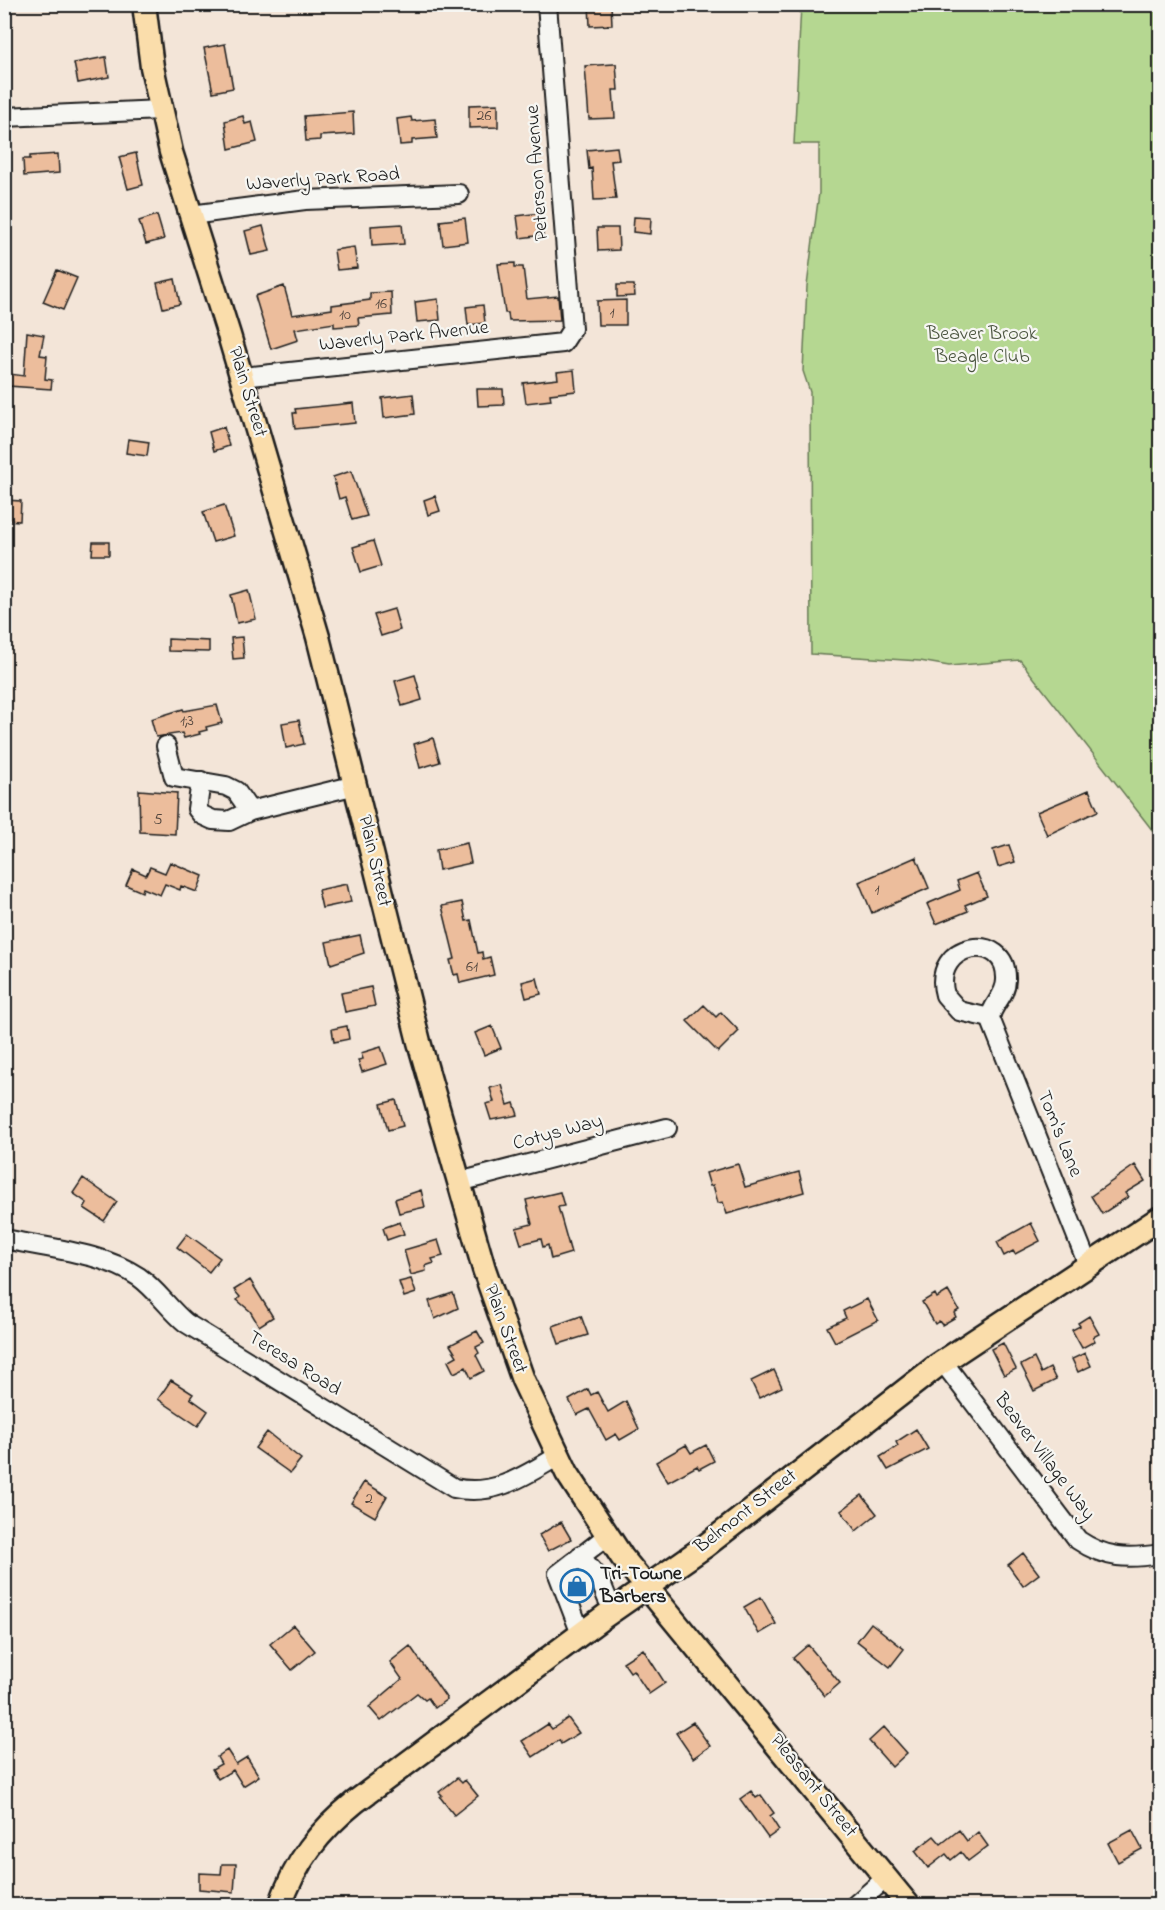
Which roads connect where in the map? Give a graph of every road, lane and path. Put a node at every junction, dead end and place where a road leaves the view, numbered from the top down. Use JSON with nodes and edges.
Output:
{"nodes":[{"id":1,"x":144,"y":4,"type":"edge"},
{"id":2,"x":548,"y":4,"type":"edge"},
{"id":3,"x":161,"y":110,"type":"junction"},
{"id":4,"x":4,"y":117,"type":"edge"},
{"id":5,"x":459,"y":194,"type":"dead end"},
{"id":6,"x":192,"y":215,"type":"junction"},
{"id":7,"x":569,"y":337,"type":"joint"},
{"id":8,"x":242,"y":377,"type":"junction"},
{"id":9,"x":166,"y":746,"type":"dead end"},
{"id":10,"x":201,"y":781,"type":"junction"},
{"id":11,"x":356,"y":785,"type":"junction"},
{"id":12,"x":250,"y":811,"type":"junction"},
{"id":13,"x":990,"y":1018,"type":"dead end"},
{"id":14,"x":668,"y":1128,"type":"dead end"},
{"id":15,"x":459,"y":1182,"type":"junction"},
{"id":16,"x":1161,"y":1218,"type":"edge"},
{"id":17,"x":7,"y":1240,"type":"edge"},
{"id":18,"x":1088,"y":1265,"type":"junction"},
{"id":19,"x":943,"y":1362,"type":"junction"},
{"id":20,"x":558,"y":1456,"type":"junction"},
{"id":21,"x":607,"y":1536,"type":"junction"},
{"id":22,"x":1161,"y":1554,"type":"edge"},
{"id":23,"x":581,"y":1555,"type":"junction"},
{"id":24,"x":646,"y":1588,"type":"junction"},
{"id":25,"x":615,"y":1609,"type":"junction"},
{"id":26,"x":581,"y":1634,"type":"junction"},
{"id":27,"x":715,"y":1668,"type":"joint"},
{"id":28,"x":886,"y":1878,"type":"junction"},
{"id":29,"x":280,"y":1905,"type":"edge"},
{"id":30,"x":854,"y":1905,"type":"edge"},
{"id":31,"x":909,"y":1905,"type":"edge"}],
"edges":[{"from":1,"to":3,"type":"main road","name":"Plain Street"},
{"from":2,"to":7,"type":"street","name":"Peterson Avenue"},
{"from":3,"to":4,"type":"street"},
{"from":3,"to":6,"type":"main road","name":"Plain Street"},
{"from":5,"to":6,"type":"street","name":"Waverly Park Road"},
{"from":6,"to":8,"type":"main road","name":"Plain Street"},
{"from":7,"to":8,"type":"street","name":"Waverly Park Avenue"},
{"from":8,"to":11,"type":"main road","name":"Plain Street"},
{"from":9,"to":10,"type":"street"},
{"from":10,"to":12,"type":"street"},
{"from":10,"to":12,"type":"street"},
{"from":11,"to":12,"type":"street"},
{"from":11,"to":15,"type":"main road","name":"Plain Street"},
{"from":13,"to":18,"type":"street","name":"Tom's Lane"},
{"from":14,"to":15,"type":"street","name":"Cotys Way"},
{"from":15,"to":20,"type":"main road","name":"Plain Street"},
{"from":16,"to":18,"type":"main road","name":"Belmont Street"},
{"from":17,"to":20,"type":"street","name":"Teresa Road"},
{"from":18,"to":19,"type":"main road","name":"Belmont Street"},
{"from":19,"to":22,"type":"street","name":"Beaver Village Way"},
{"from":19,"to":24,"type":"main road","name":"Belmont Street"},
{"from":20,"to":21,"type":"main road","name":"Plain Street"},
{"from":21,"to":23,"type":"street"},
{"from":21,"to":24,"type":"main road","name":"Plain Street"},
{"from":23,"to":25,"type":"street"},
{"from":23,"to":26,"type":"street"},
{"from":24,"to":25,"type":"main road","name":"Belmont Street"},
{"from":24,"to":27,"type":"main road","name":"Plain Street"},
{"from":25,"to":26,"type":"main road","name":"Belmont Street"},
{"from":26,"to":29,"type":"main road","name":"Belmont Street"},
{"from":27,"to":28,"type":"main road","name":"Pleasant Street"},
{"from":28,"to":30,"type":"street"},
{"from":28,"to":31,"type":"main road","name":"Pleasant Street"}]}
